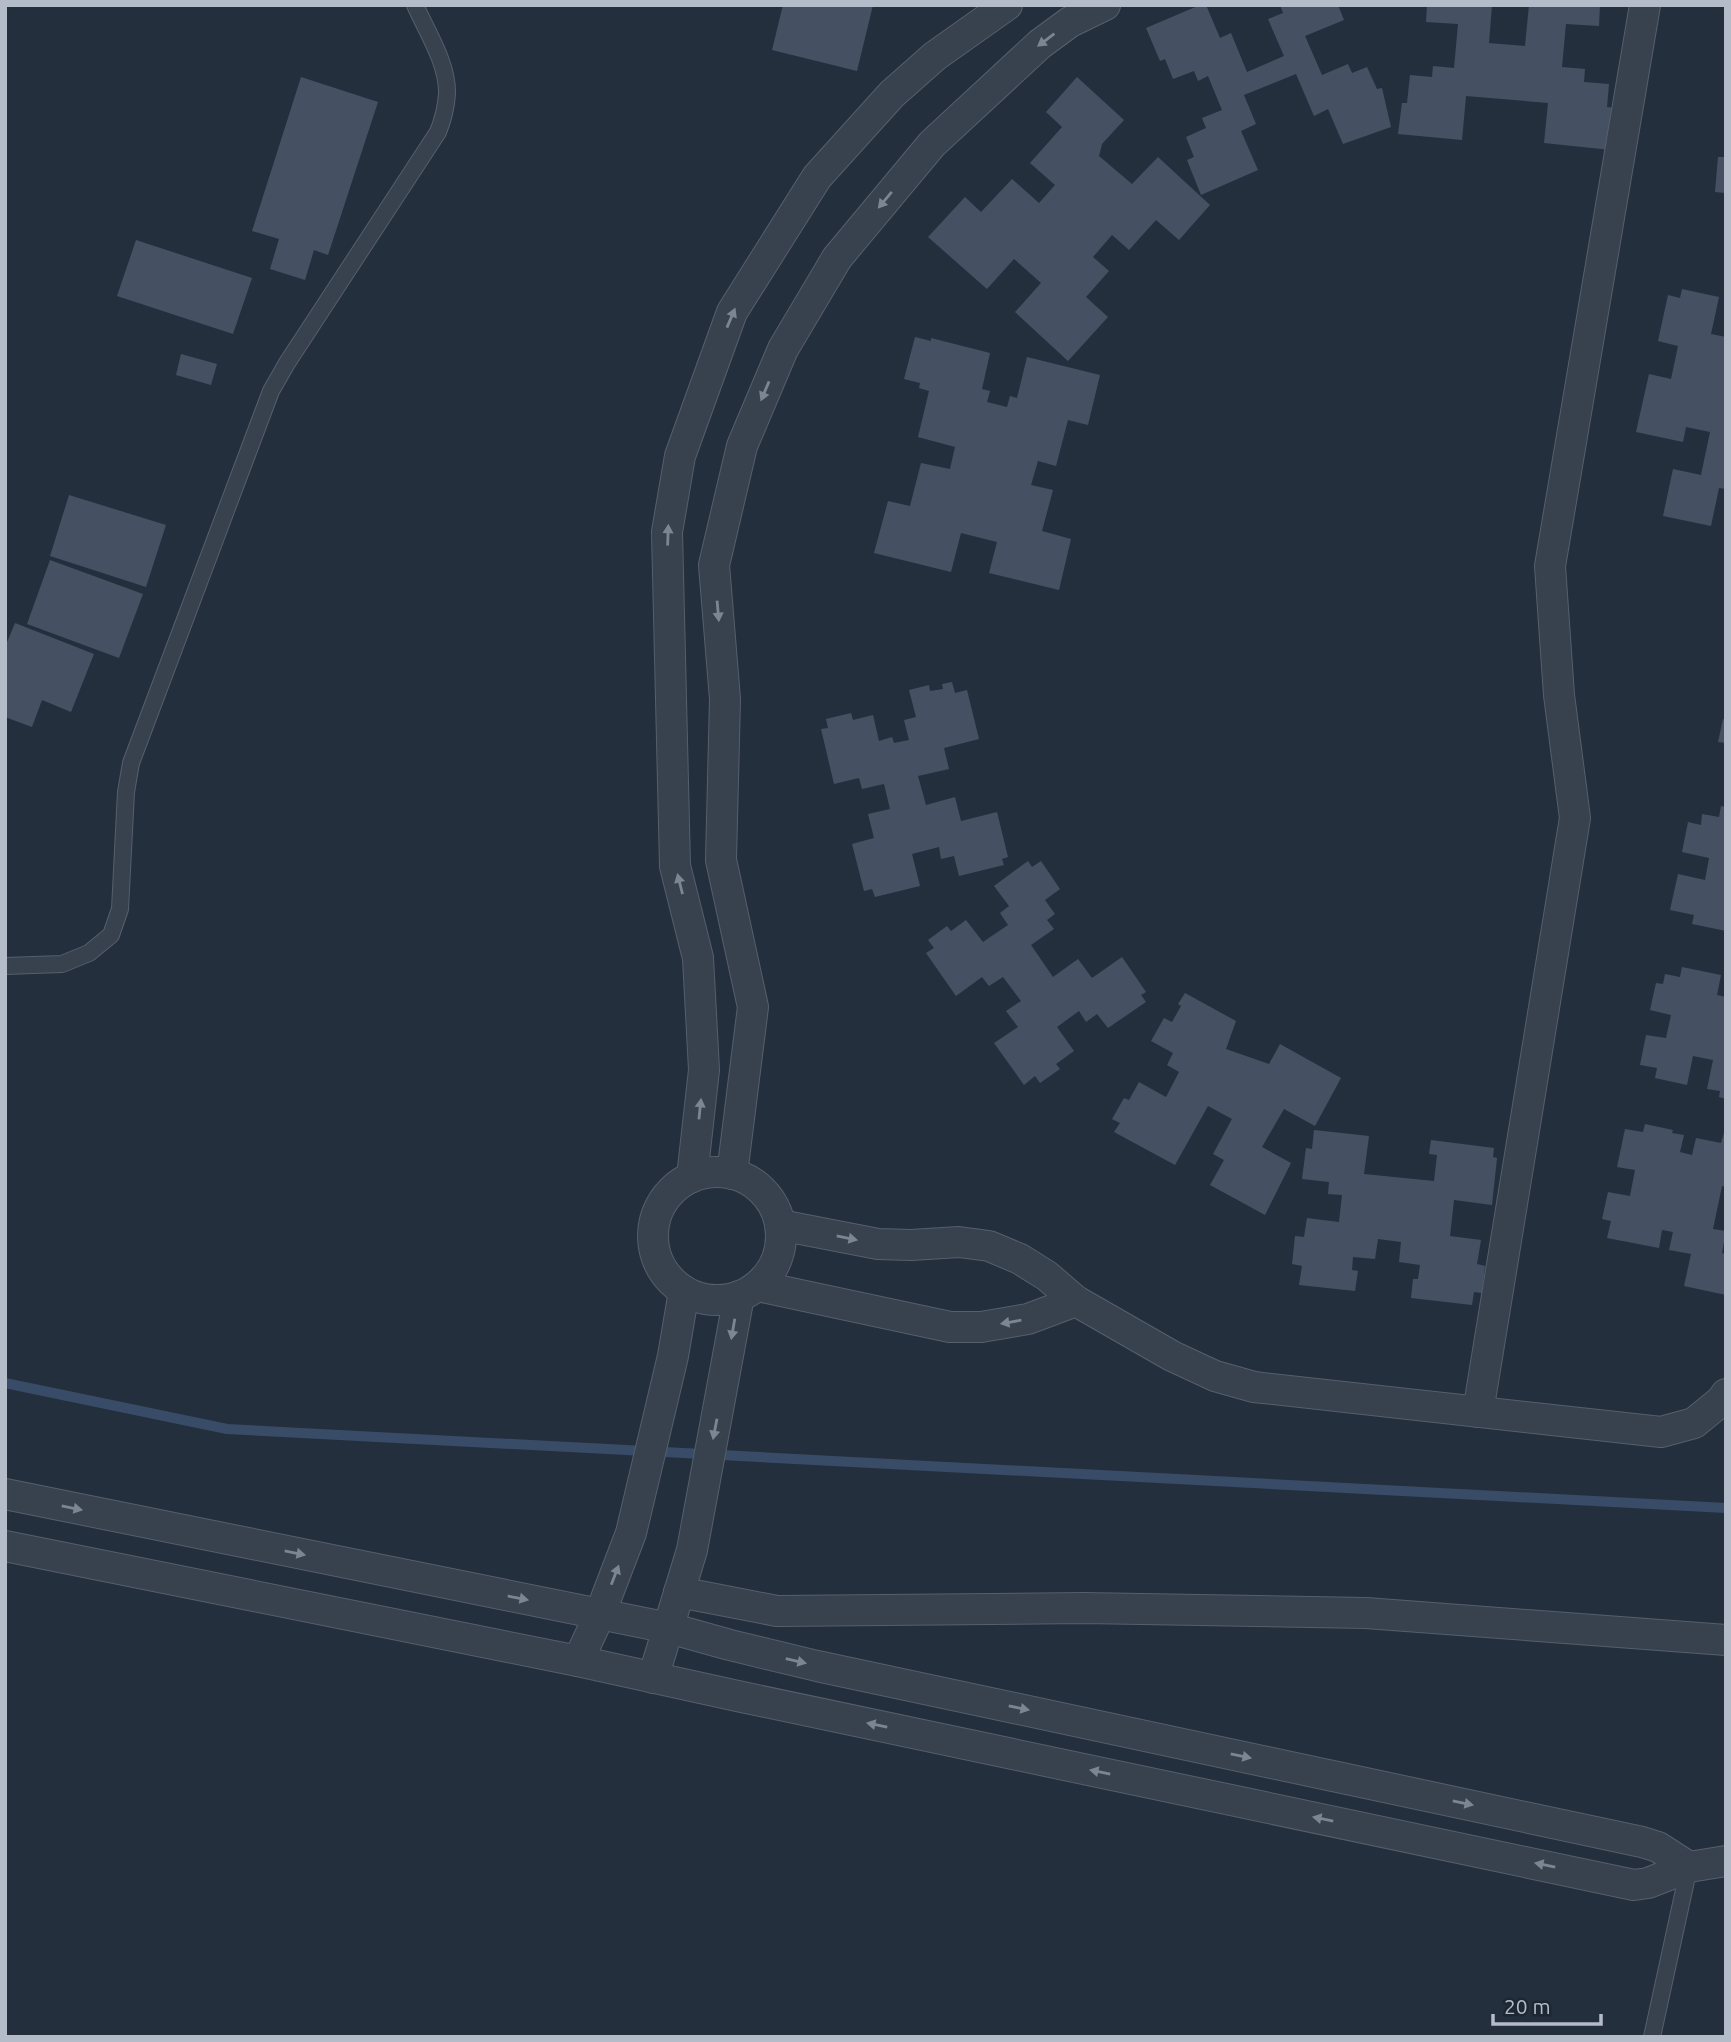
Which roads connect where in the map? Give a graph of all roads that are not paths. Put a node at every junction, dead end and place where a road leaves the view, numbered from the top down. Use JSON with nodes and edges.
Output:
{"nodes":[{"id":1,"x":415,"y":5,"type":"edge"},
{"id":2,"x":1007,"y":5,"type":"edge"},
{"id":3,"x":1104,"y":5,"type":"edge"},
{"id":4,"x":1645,"y":5,"type":"edge"},
{"id":5,"x":5,"y":966,"type":"edge"},
{"id":6,"x":732,"y":1174,"type":"junction"},
{"id":7,"x":692,"y":1177,"type":"junction"},
{"id":8,"x":780,"y":1225,"type":"junction"},
{"id":9,"x":684,"y":1291,"type":"junction"},
{"id":10,"x":748,"y":1291,"type":"junction"},
{"id":11,"x":1076,"y":1301,"type":"junction"},
{"id":12,"x":1726,"y":1394,"type":"edge"},
{"id":13,"x":1478,"y":1412,"type":"junction"},
{"id":14,"x":5,"y":1494,"type":"edge"},
{"id":15,"x":5,"y":1546,"type":"edge"},
{"id":16,"x":679,"y":1592,"type":"junction"},
{"id":17,"x":600,"y":1614,"type":"junction"},
{"id":18,"x":669,"y":1628,"type":"junction"},
{"id":19,"x":1726,"y":1640,"type":"edge"},
{"id":20,"x":578,"y":1661,"type":"junction"},
{"id":21,"x":653,"y":1678,"type":"junction"},
{"id":22,"x":1726,"y":1861,"type":"edge"},
{"id":23,"x":1689,"y":1867,"type":"junction"},
{"id":24,"x":1652,"y":2037,"type":"edge"}],
"edges":[{"from":1,"to":5,"type":"lane"},
{"from":7,"to":2,"type":"street","one_way":true},
{"from":3,"to":6,"type":"street","one_way":true},
{"from":4,"to":13,"type":"street"},
{"from":6,"to":7,"type":"street"},
{"from":6,"to":8,"type":"street"},
{"from":7,"to":9,"type":"street"},
{"from":8,"to":10,"type":"street"},
{"from":8,"to":11,"type":"street","one_way":true},
{"from":9,"to":10,"type":"street"},
{"from":17,"to":9,"type":"street","one_way":true},
{"from":11,"to":10,"type":"street","one_way":true},
{"from":10,"to":16,"type":"street","one_way":true},
{"from":11,"to":13,"type":"street"},
{"from":12,"to":13,"type":"street"},
{"from":14,"to":17,"type":"street","one_way":true},
{"from":15,"to":20,"type":"street"},
{"from":16,"to":18,"type":"street"},
{"from":16,"to":19,"type":"street"},
{"from":17,"to":18,"type":"street"},
{"from":17,"to":20,"type":"street"},
{"from":18,"to":21,"type":"street"},
{"from":18,"to":23,"type":"street","one_way":true},
{"from":20,"to":21,"type":"street"},
{"from":23,"to":21,"type":"street","one_way":true},
{"from":22,"to":23,"type":"street"},
{"from":23,"to":24,"type":"lane"}]}
